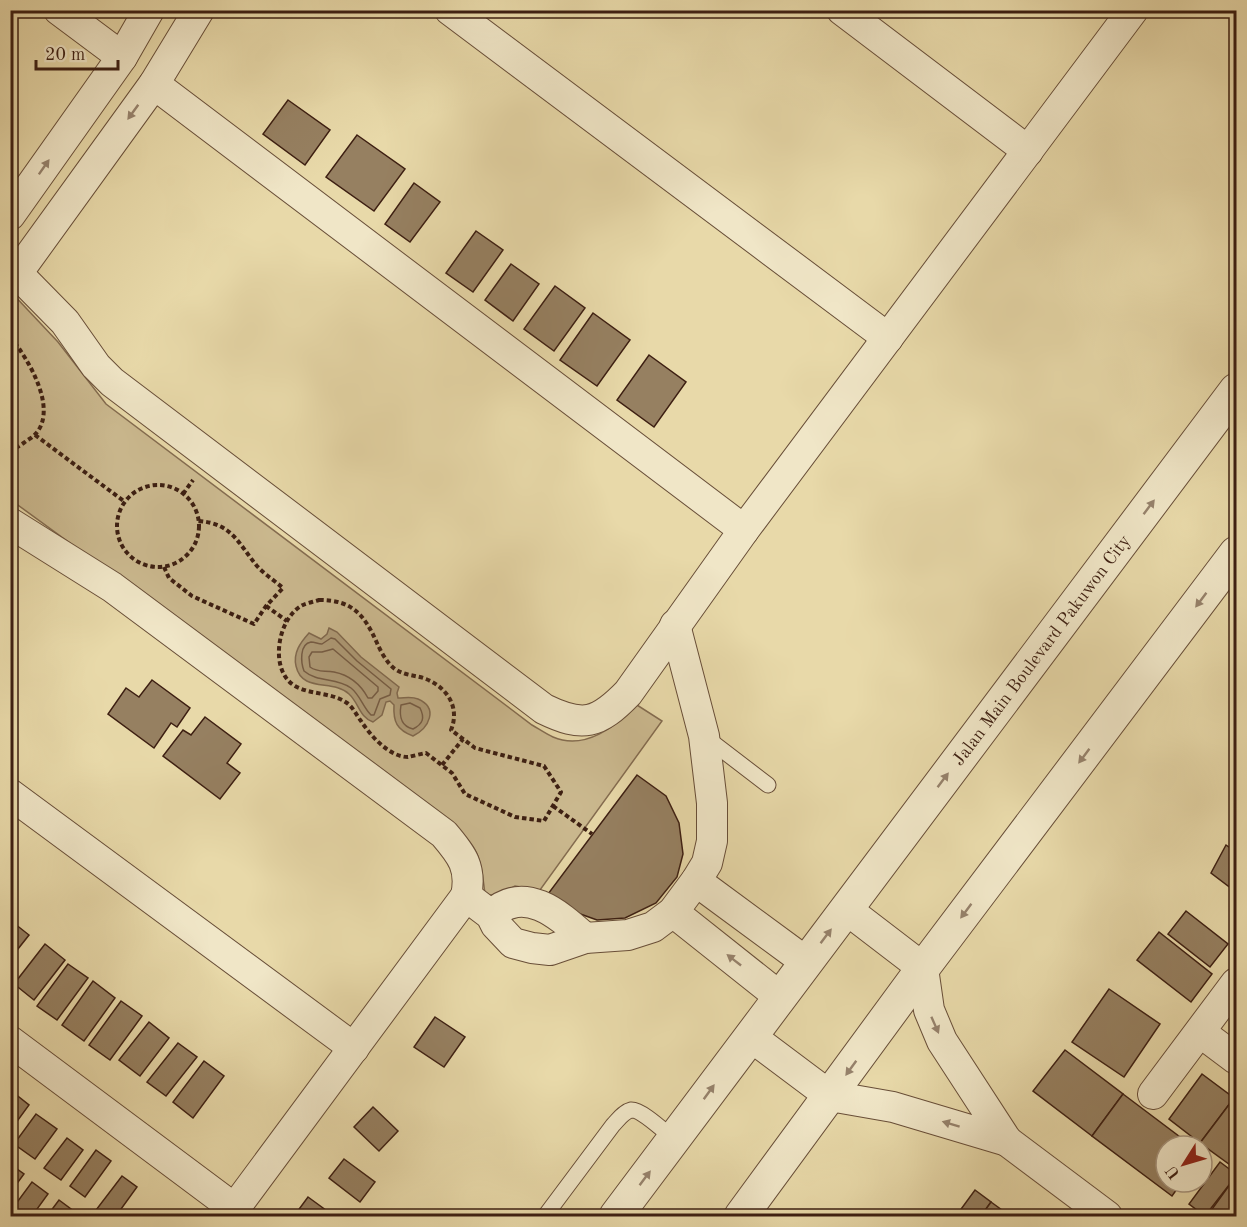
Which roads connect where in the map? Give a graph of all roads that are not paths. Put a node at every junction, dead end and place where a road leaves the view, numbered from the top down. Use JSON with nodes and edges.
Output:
{"nodes":[{"id":1,"x":59,"y":10,"type":"edge"},
{"id":2,"x":149,"y":10,"type":"edge"},
{"id":3,"x":199,"y":10,"type":"edge"},
{"id":4,"x":450,"y":10,"type":"edge"},
{"id":5,"x":842,"y":10,"type":"edge"},
{"id":6,"x":1133,"y":10,"type":"edge"},
{"id":7,"x":122,"y":57,"type":"junction"},
{"id":8,"x":154,"y":84,"type":"junction"},
{"id":9,"x":1028,"y":151,"type":"junction"},
{"id":10,"x":10,"y":215,"type":"edge"},
{"id":11,"x":14,"y":269,"type":"edge"},
{"id":12,"x":888,"y":338,"type":"junction"},
{"id":13,"x":1236,"y":390,"type":"edge"},
{"id":14,"x":10,"y":523,"type":"edge"},
{"id":15,"x":744,"y":530,"type":"junction"},
{"id":16,"x":1236,"y":553,"type":"edge"},
{"id":17,"x":675,"y":625,"type":"junction"},
{"id":18,"x":704,"y":736,"type":"junction"},
{"id":19,"x":768,"y":785,"type":"dead end"},
{"id":20,"x":10,"y":794,"type":"edge"},
{"id":21,"x":696,"y":881,"type":"junction"},
{"id":22,"x":466,"y":896,"type":"junction"},
{"id":23,"x":846,"y":909,"type":"junction"},
{"id":24,"x":673,"y":912,"type":"junction"},
{"id":25,"x":491,"y":915,"type":"junction"},
{"id":26,"x":585,"y":938,"type":"junction"},
{"id":27,"x":806,"y":962,"type":"junction"},
{"id":28,"x":923,"y":968,"type":"junction"},
{"id":29,"x":1236,"y":983,"type":"edge"},
{"id":30,"x":780,"y":997,"type":"junction"},
{"id":31,"x":1200,"y":1032,"type":"junction"},
{"id":32,"x":750,"y":1036,"type":"junction"},
{"id":33,"x":10,"y":1041,"type":"edge"},
{"id":34,"x":354,"y":1048,"type":"junction"},
{"id":35,"x":1236,"y":1059,"type":"edge"},
{"id":36,"x":1154,"y":1094,"type":"dead end"},
{"id":37,"x":830,"y":1096,"type":"junction"},
{"id":38,"x":674,"y":1139,"type":"junction"},
{"id":39,"x":1007,"y":1141,"type":"junction"},
{"id":40,"x":232,"y":1213,"type":"edge"},
{"id":41,"x":545,"y":1216,"type":"edge"},
{"id":42,"x":616,"y":1216,"type":"edge"},
{"id":43,"x":741,"y":1216,"type":"edge"},
{"id":44,"x":1107,"y":1216,"type":"edge"}],
"edges":[{"from":1,"to":7,"type":"street"},
{"from":2,"to":7,"type":"street"},
{"from":3,"to":8,"type":"street"},
{"from":4,"to":12,"type":"street"},
{"from":5,"to":9,"type":"street"},
{"from":6,"to":9,"type":"street"},
{"from":10,"to":7,"type":"street","one_way":true},
{"from":8,"to":11,"type":"street","one_way":true},
{"from":8,"to":15,"type":"street"},
{"from":9,"to":12,"type":"street"},
{"from":11,"to":17,"type":"street"},
{"from":12,"to":15,"type":"street"},
{"from":23,"to":13,"type":"street","name":"Jalan Main Boulevard Pakuwon City","one_way":true},
{"from":14,"to":22,"type":"street"},
{"from":15,"to":17,"type":"street"},
{"from":16,"to":28,"type":"street","one_way":true},
{"from":17,"to":18,"type":"street"},
{"from":18,"to":19,"type":"lane"},
{"from":18,"to":21,"type":"street"},
{"from":20,"to":34,"type":"street"},
{"from":21,"to":24,"type":"street"},
{"from":21,"to":27,"type":"street"},
{"from":22,"to":25,"type":"street"},
{"from":22,"to":34,"type":"street"},
{"from":27,"to":23,"type":"street","name":"Jalan Main Boulevard Pakuwon City","one_way":true},
{"from":23,"to":28,"type":"street"},
{"from":24,"to":26,"type":"street"},
{"from":30,"to":24,"type":"street","one_way":true},
{"from":25,"to":26,"type":"street"},
{"from":25,"to":26,"type":"street"},
{"from":27,"to":30,"type":"street","name":"Jalan Main Boulevard Pakuwon City"},
{"from":28,"to":37,"type":"street","one_way":true},
{"from":28,"to":39,"type":"street","one_way":true},
{"from":29,"to":31,"type":"street"},
{"from":30,"to":32,"type":"street","name":"Jalan Main Boulevard Pakuwon City"},
{"from":31,"to":35,"type":"street"},
{"from":31,"to":36,"type":"street"},
{"from":32,"to":37,"type":"street"},
{"from":38,"to":32,"type":"street","name":"Jalan Main Boulevard Pakuwon City","one_way":true},
{"from":33,"to":40,"type":"street"},
{"from":34,"to":40,"type":"street"},
{"from":39,"to":37,"type":"street","one_way":true},
{"from":37,"to":43,"type":"street"},
{"from":38,"to":41,"type":"lane"},
{"from":42,"to":38,"type":"street","name":"Jalan Main Boulevard Pakuwon City","one_way":true},
{"from":39,"to":44,"type":"street"}]}
